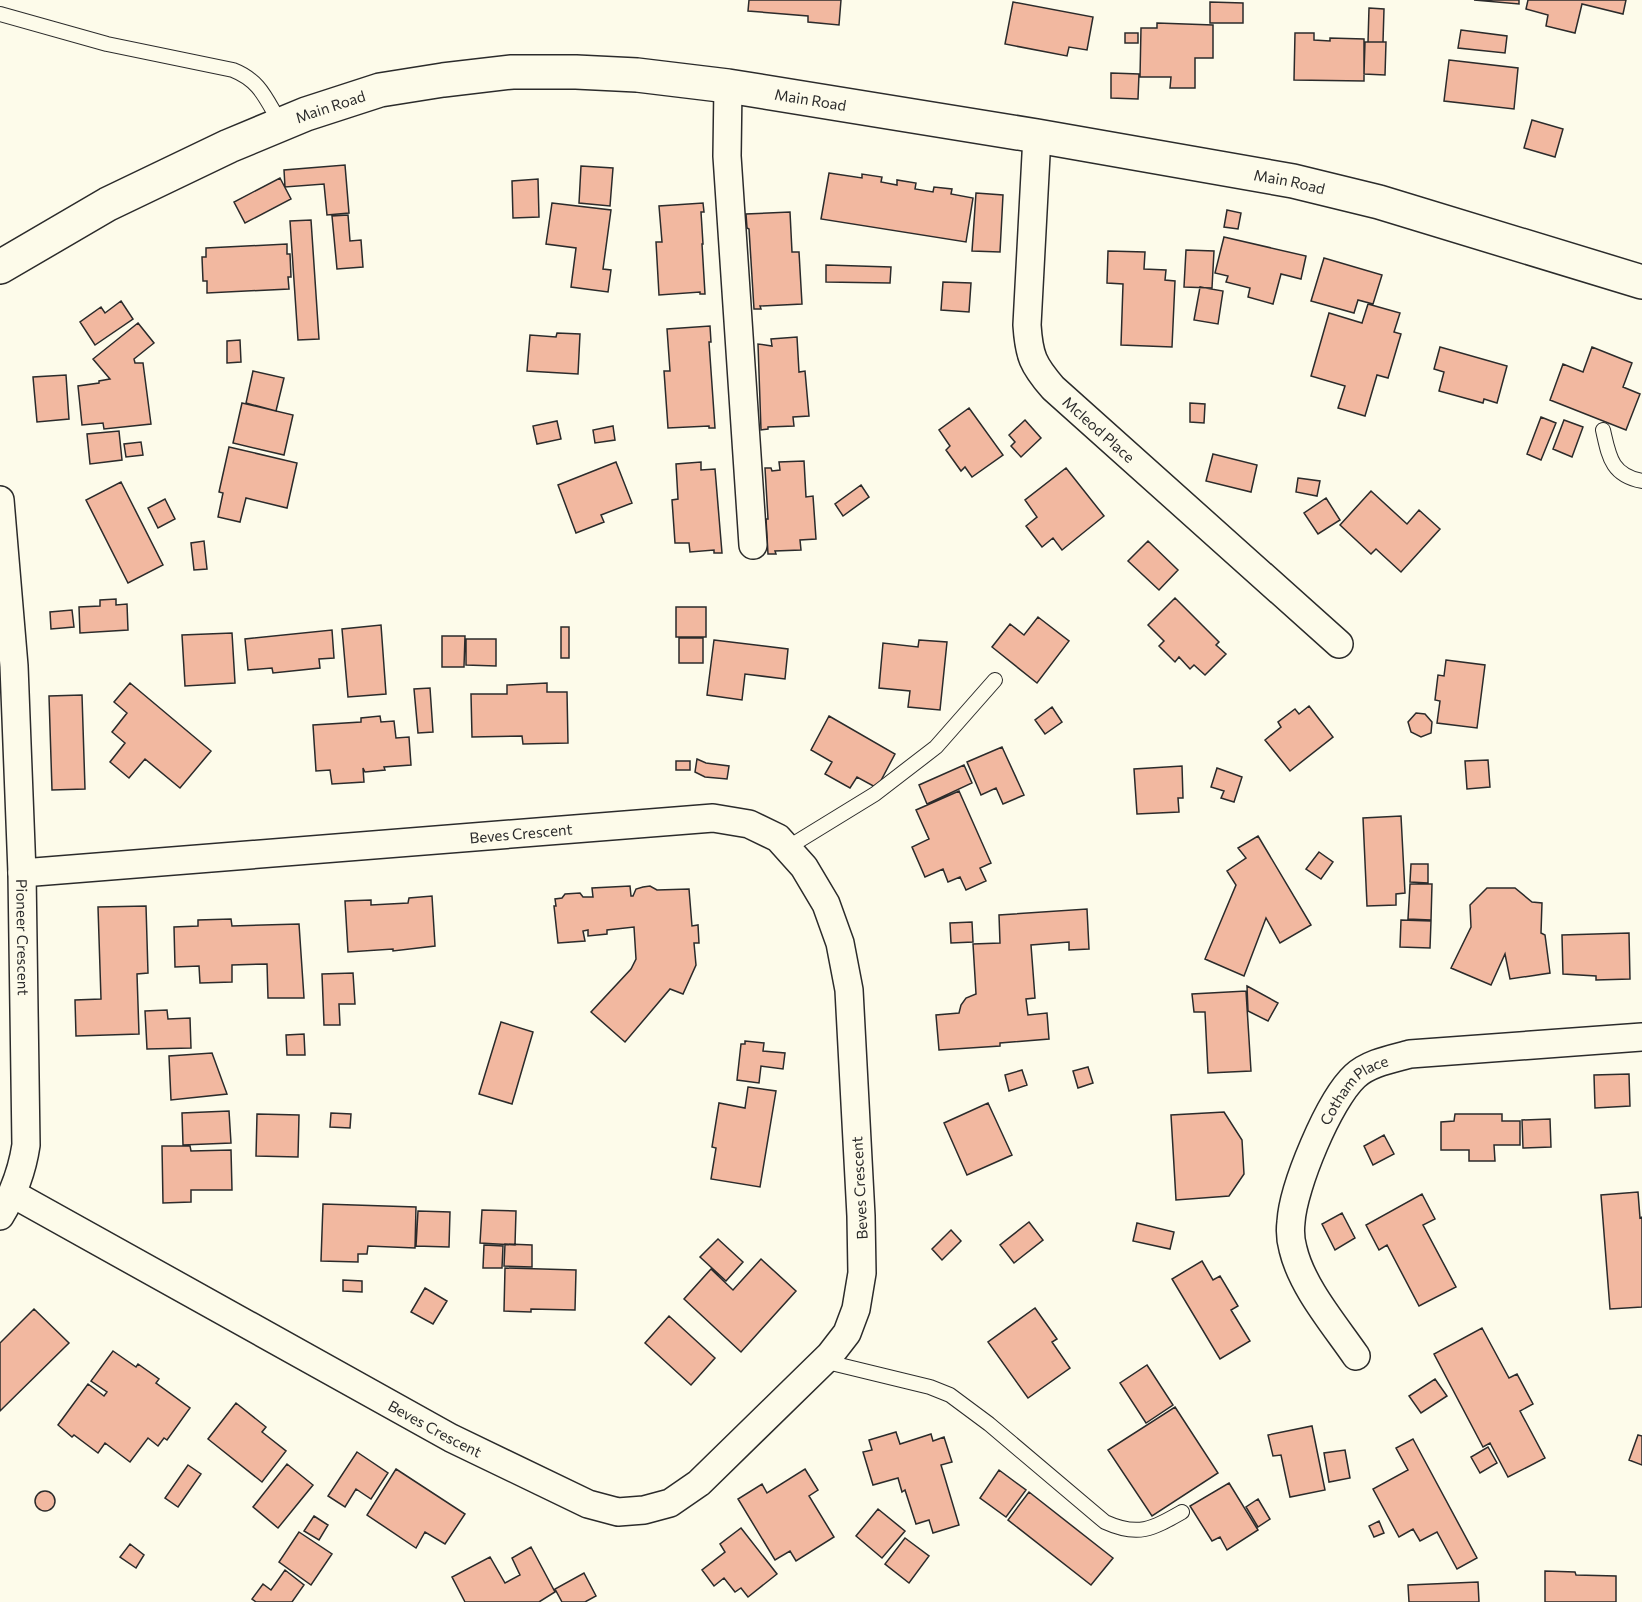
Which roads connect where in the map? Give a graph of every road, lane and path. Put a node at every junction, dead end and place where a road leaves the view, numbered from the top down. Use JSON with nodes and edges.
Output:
{"nodes":[{"id":1,"x":0,"y":14,"type":"edge"},
{"id":2,"x":728,"y":86,"type":"junction"},
{"id":3,"x":281,"y":124,"type":"junction"},
{"id":4,"x":1037,"y":136,"type":"junction"},
{"id":5,"x":0,"y":267,"type":"edge"},
{"id":6,"x":1642,"y":282,"type":"edge"},
{"id":7,"x":1603,"y":430,"type":"dead end"},
{"id":8,"x":1642,"y":481,"type":"edge"},
{"id":9,"x":0,"y":500,"type":"edge"},
{"id":10,"x":753,"y":545,"type":"dead end"},
{"id":11,"x":1338,"y":644,"type":"dead end"},
{"id":12,"x":7,"y":667,"type":"edge"},
{"id":13,"x":995,"y":680,"type":"dead end"},
{"id":14,"x":787,"y":848,"type":"junction"},
{"id":15,"x":22,"y":873,"type":"junction"},
{"id":16,"x":1642,"y":1037,"type":"edge"},
{"id":17,"x":7,"y":1205,"type":"edge"},
{"id":18,"x":1356,"y":1356,"type":"dead end"},
{"id":19,"x":824,"y":1361,"type":"junction"},
{"id":20,"x":1182,"y":1512,"type":"dead end"}],
"edges":[{"from":1,"to":3,"type":"lane"},
{"from":2,"to":3,"type":"main road","name":"Main Road"},
{"from":2,"to":4,"type":"main road","name":"Main Road"},
{"from":2,"to":10,"type":"street"},
{"from":3,"to":5,"type":"main road","name":"Main Road"},
{"from":4,"to":6,"type":"main road","name":"Main Road"},
{"from":4,"to":11,"type":"street","name":"Mcleod Place"},
{"from":7,"to":8,"type":"lane"},
{"from":9,"to":12,"type":"street","name":"Pioneer Crescent"},
{"from":12,"to":15,"type":"street","name":"Pioneer Crescent"},
{"from":13,"to":14,"type":"lane"},
{"from":14,"to":15,"type":"street","name":"Beves Crescent"},
{"from":14,"to":19,"type":"street","name":"Beves Crescent"},
{"from":15,"to":17,"type":"street","name":"Pioneer Crescent"},
{"from":16,"to":18,"type":"street","name":"Cotham Place"},
{"from":17,"to":19,"type":"street","name":"Beves Crescent"},
{"from":19,"to":20,"type":"lane"}]}
